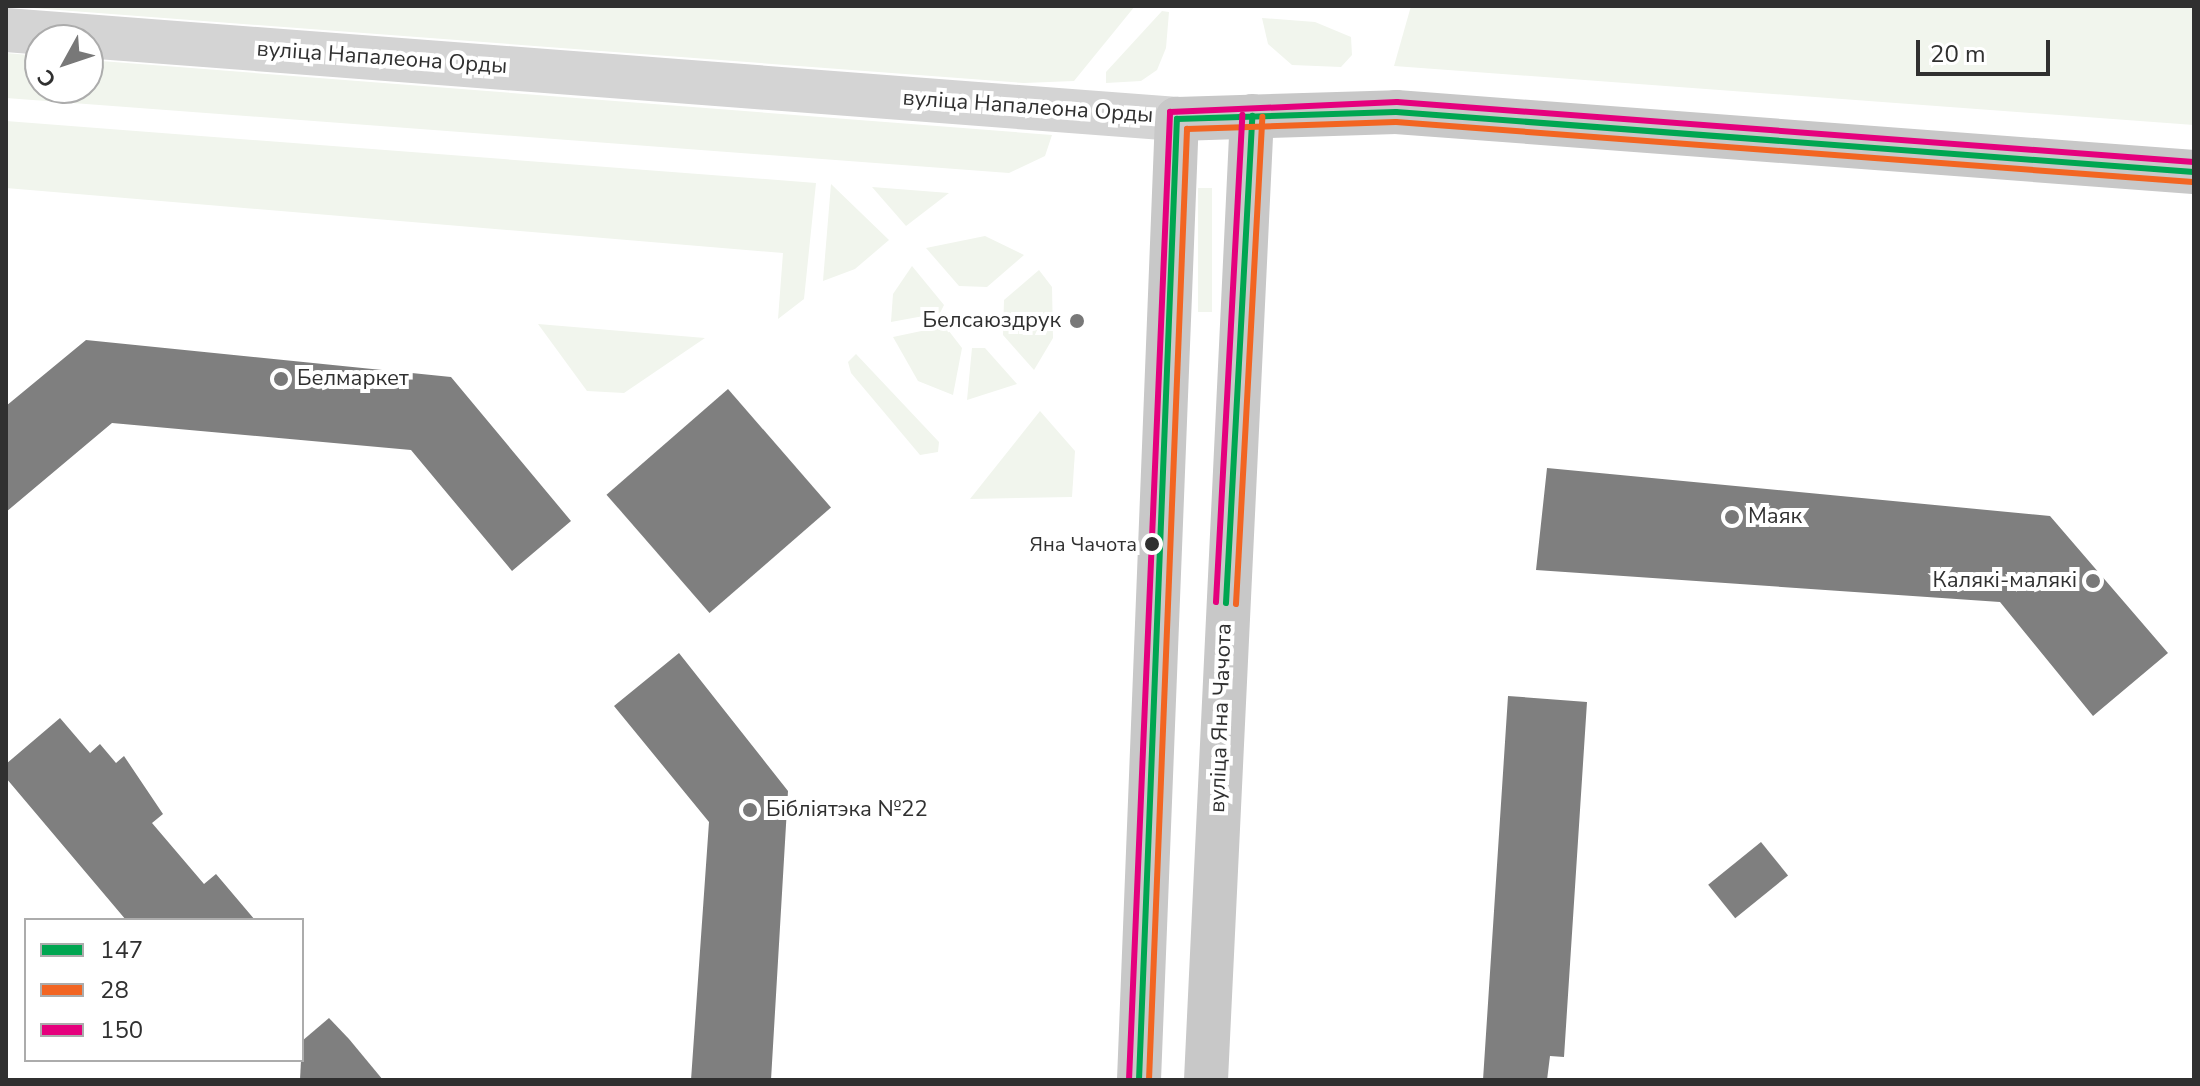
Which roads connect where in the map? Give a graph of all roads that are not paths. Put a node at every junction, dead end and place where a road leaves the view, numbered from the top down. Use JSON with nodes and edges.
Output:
{"nodes":[{"id":1,"x":6,"y":30,"type":"edge"},
{"id":2,"x":1252,"y":116,"type":"junction"},
{"id":3,"x":1177,"y":119,"type":"junction"},
{"id":4,"x":2194,"y":172,"type":"edge"},
{"id":5,"x":1139,"y":1080,"type":"edge"},
{"id":6,"x":1206,"y":1080,"type":"edge"}],
"edges":[{"from":1,"to":3,"type":"street","name":"вуліца Напалеона Орды"},
{"from":2,"to":3,"type":"main road","name":"вуліца Напалеона Орды"},
{"from":2,"to":4,"type":"main road","name":"вуліца Напалеона Орды"},
{"from":2,"to":6,"type":"main road","name":"вуліца Яна Чачота"},
{"from":3,"to":5,"type":"main road"}]}
